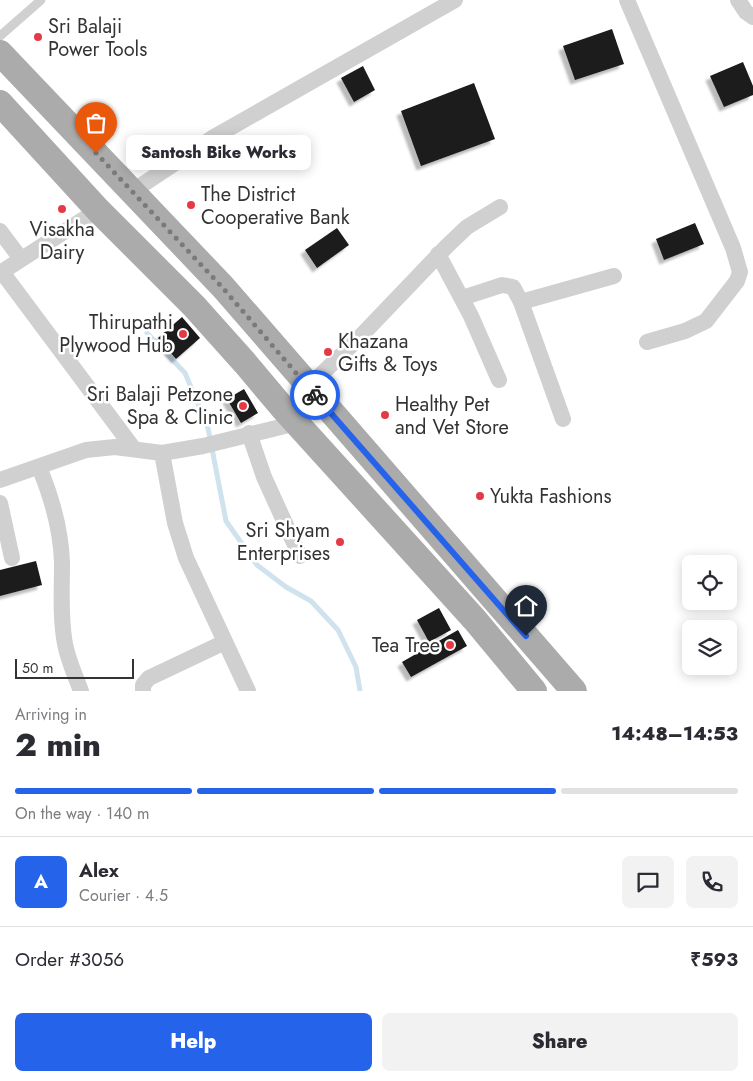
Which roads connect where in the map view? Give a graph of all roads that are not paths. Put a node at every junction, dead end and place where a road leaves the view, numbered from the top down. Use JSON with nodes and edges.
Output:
{"nodes":[{"id":1,"x":41,"y":0,"type":"edge"},
{"id":2,"x":455,"y":0,"type":"edge"},
{"id":3,"x":627,"y":0,"type":"edge"},
{"id":4,"x":738,"y":0,"type":"edge"},
{"id":5,"x":753,"y":16,"type":"edge"},
{"id":6,"x":0,"y":36,"type":"edge"},
{"id":7,"x":0,"y":53,"type":"edge"},
{"id":8,"x":0,"y":76,"type":"edge"},
{"id":9,"x":0,"y":103,"type":"edge"},
{"id":10,"x":133,"y":191,"type":"junction"},
{"id":11,"x":500,"y":207,"type":"dead end"},
{"id":12,"x":98,"y":210,"type":"junction"},
{"id":13,"x":0,"y":231,"type":"edge"},
{"id":14,"x":438,"y":254,"type":"junction"},
{"id":15,"x":21,"y":259,"type":"junction"},
{"id":16,"x":1,"y":273,"type":"edge"},
{"id":17,"x":614,"y":276,"type":"dead end"},
{"id":18,"x":462,"y":298,"type":"junction"},
{"id":19,"x":521,"y":302,"type":"junction"},
{"id":20,"x":647,"y":342,"type":"dead end"},
{"id":21,"x":499,"y":380,"type":"dead end"},
{"id":22,"x":308,"y":387,"type":"junction"},
{"id":23,"x":563,"y":419,"type":"dead end"},
{"id":24,"x":297,"y":423,"type":"junction"},
{"id":25,"x":249,"y":433,"type":"junction"},
{"id":26,"x":134,"y":449,"type":"junction"},
{"id":27,"x":162,"y":453,"type":"junction"},
{"id":28,"x":38,"y":467,"type":"junction"},
{"id":29,"x":0,"y":480,"type":"edge"},
{"id":30,"x":0,"y":503,"type":"edge"},
{"id":31,"x":300,"y":556,"type":"dead end"},
{"id":32,"x":12,"y":558,"type":"dead end"},
{"id":33,"x":225,"y":642,"type":"junction"},
{"id":34,"x":81,"y":691,"type":"edge"},
{"id":35,"x":143,"y":691,"type":"edge"},
{"id":36,"x":248,"y":691,"type":"edge"},
{"id":37,"x":534,"y":691,"type":"edge"},
{"id":38,"x":556,"y":691,"type":"edge"},
{"id":39,"x":574,"y":691,"type":"edge"}],
"edges":[{"from":1,"to":6,"type":"lane"},
{"from":2,"to":10,"type":"street"},
{"from":3,"to":20,"type":"street"},
{"from":4,"to":5,"type":"street"},
{"from":7,"to":10,"type":"main road"},
{"from":8,"to":38,"type":"main road"},
{"from":9,"to":12,"type":"main road"},
{"from":10,"to":22,"type":"main road"},
{"from":11,"to":14,"type":"street"},
{"from":12,"to":15,"type":"street"},
{"from":12,"to":24,"type":"main road"},
{"from":13,"to":15,"type":"street"},
{"from":14,"to":18,"type":"street"},
{"from":14,"to":22,"type":"street"},
{"from":15,"to":16,"type":"street"},
{"from":16,"to":26,"type":"street"},
{"from":17,"to":19,"type":"street"},
{"from":18,"to":19,"type":"street"},
{"from":18,"to":21,"type":"street"},
{"from":19,"to":23,"type":"street"},
{"from":22,"to":39,"type":"main road"},
{"from":24,"to":25,"type":"street"},
{"from":24,"to":37,"type":"main road"},
{"from":25,"to":27,"type":"street"},
{"from":25,"to":31,"type":"street"},
{"from":26,"to":27,"type":"street"},
{"from":26,"to":28,"type":"street"},
{"from":27,"to":33,"type":"street"},
{"from":28,"to":29,"type":"street"},
{"from":28,"to":34,"type":"street"},
{"from":30,"to":32,"type":"street"},
{"from":33,"to":35,"type":"street"},
{"from":33,"to":36,"type":"street"}]}
